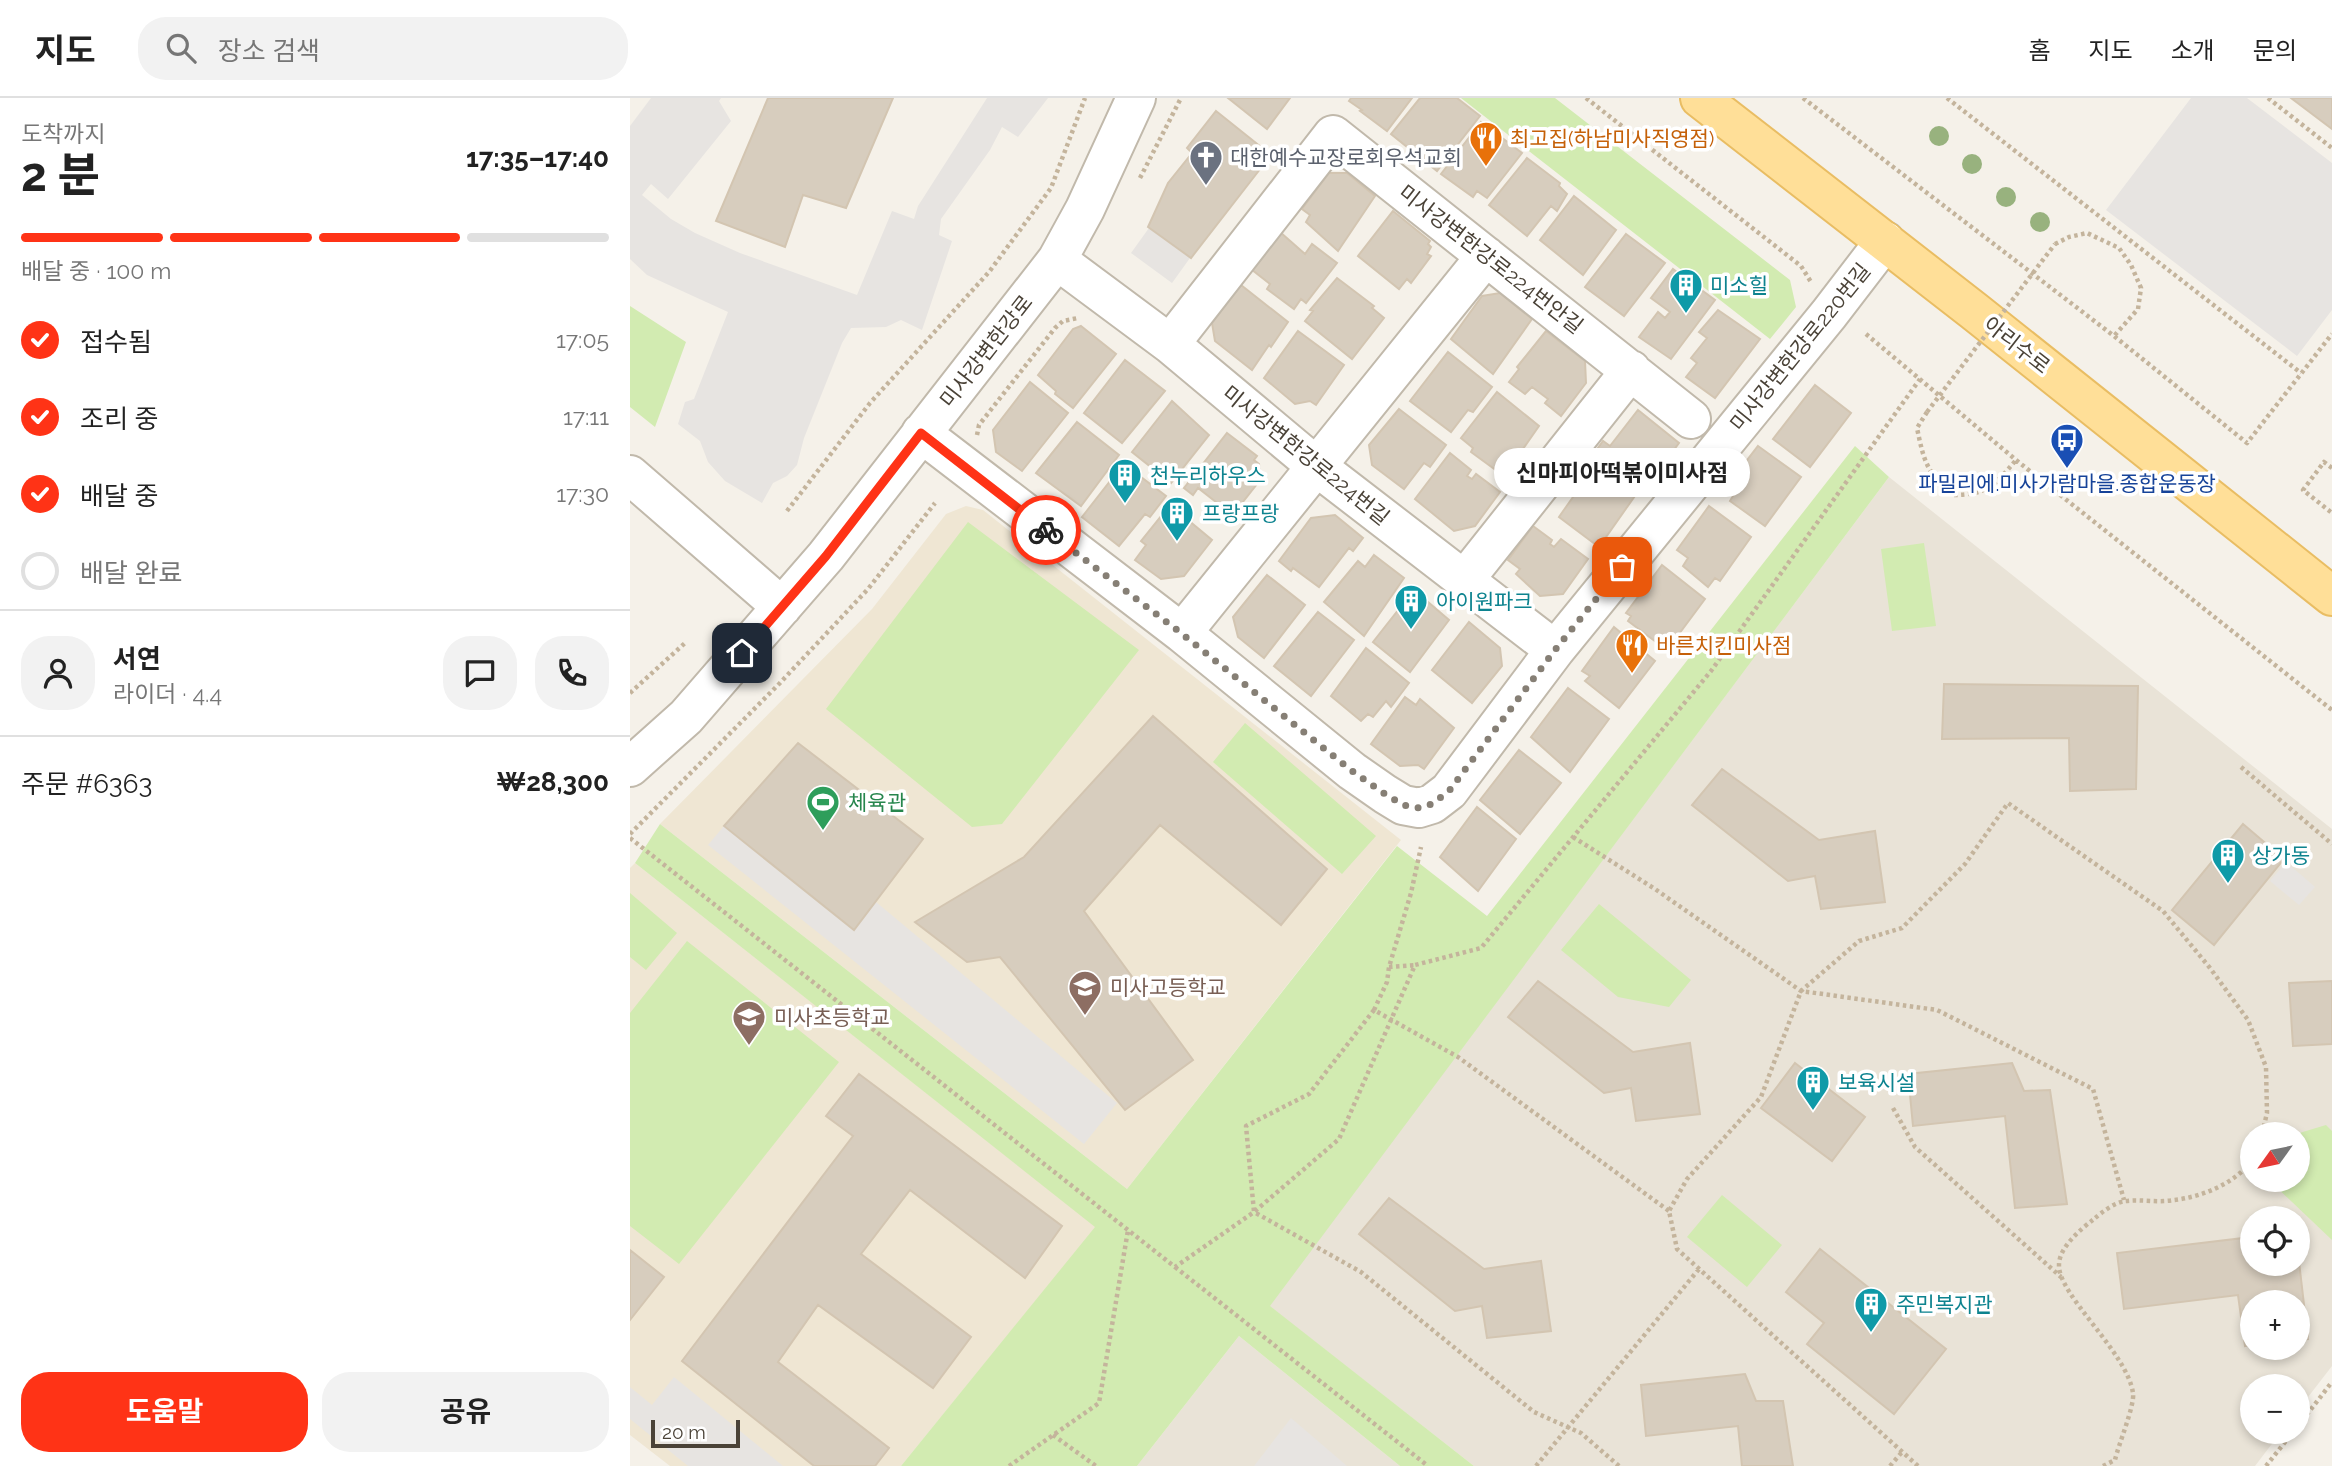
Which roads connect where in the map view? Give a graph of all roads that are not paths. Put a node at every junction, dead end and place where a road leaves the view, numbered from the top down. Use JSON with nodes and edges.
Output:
{"nodes":[{"id":1,"x":1136,"y":98,"type":"edge"},
{"id":2,"x":1700,"y":98,"type":"edge"},
{"id":3,"x":1885,"y":241,"type":"junction"},
{"id":4,"x":1486,"y":256,"type":"junction"},
{"id":5,"x":1057,"y":260,"type":"junction"},
{"id":6,"x":1170,"y":344,"type":"junction"},
{"id":7,"x":1630,"y":370,"type":"junction"},
{"id":8,"x":1690,"y":419,"type":"dead end"},
{"id":9,"x":921,"y":433,"type":"junction"},
{"id":10,"x":1316,"y":466,"type":"junction"},
{"id":11,"x":630,"y":475,"type":"edge"},
{"id":12,"x":1465,"y":579,"type":"junction"},
{"id":13,"x":2332,"y":596,"type":"edge"},
{"id":14,"x":782,"y":607,"type":"junction"},
{"id":15,"x":1181,"y":633,"type":"junction"},
{"id":16,"x":1555,"y":650,"type":"junction"},
{"id":17,"x":630,"y":767,"type":"edge"}],
"edges":[{"from":1,"to":5,"type":"street","name":"미사강변한강로"},
{"from":2,"to":3,"type":"main road","name":"아리수로"},
{"from":3,"to":13,"type":"main road","name":"아리수로"},
{"from":3,"to":16,"type":"street","name":"미사강변한강로220번길"},
{"from":4,"to":6,"type":"street","name":"미사강변한강로224번안길"},
{"from":4,"to":7,"type":"street","name":"미사강변한강로224번안길"},
{"from":4,"to":10,"type":"street"},
{"from":5,"to":6,"type":"street","name":"미사강변한강로224번길"},
{"from":5,"to":9,"type":"street","name":"미사강변한강로"},
{"from":6,"to":10,"type":"street","name":"미사강변한강로224번길"},
{"from":7,"to":8,"type":"street","name":"미사강변한강로224번안길"},
{"from":7,"to":12,"type":"street"},
{"from":9,"to":14,"type":"street","name":"미사강변한강로"},
{"from":9,"to":15,"type":"street","name":"미사강변한강로220번길"},
{"from":10,"to":12,"type":"street","name":"미사강변한강로224번길"},
{"from":10,"to":15,"type":"street"},
{"from":11,"to":14,"type":"street"},
{"from":12,"to":16,"type":"street","name":"미사강변한강로224번길"},
{"from":14,"to":17,"type":"street","name":"미사강변한강로"},
{"from":15,"to":16,"type":"street","name":"미사강변한강로220번길"}]}
